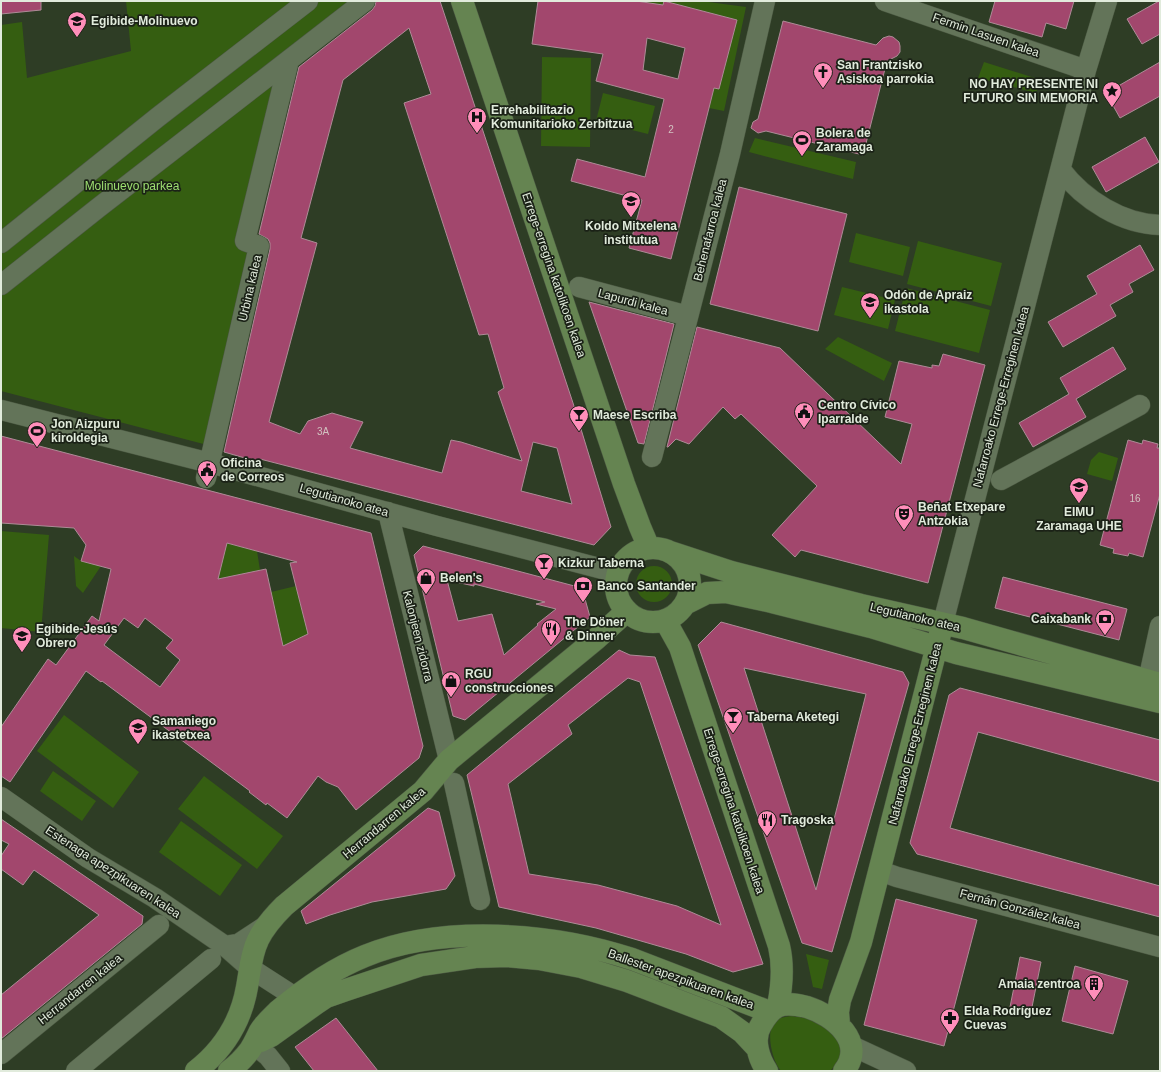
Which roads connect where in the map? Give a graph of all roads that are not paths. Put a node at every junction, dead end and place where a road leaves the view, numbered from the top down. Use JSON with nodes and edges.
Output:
{"nodes":[{"id":1,"x":308,"y":1,"type":"edge"},
{"id":2,"x":365,"y":1,"type":"edge"},
{"id":3,"x":462,"y":1,"type":"edge"},
{"id":4,"x":765,"y":1,"type":"edge"},
{"id":5,"x":885,"y":1,"type":"edge"},
{"id":6,"x":1107,"y":1,"type":"edge"},
{"id":7,"x":289,"y":60,"type":"junction"},
{"id":8,"x":1086,"y":70,"type":"junction"},
{"id":9,"x":1061,"y":170,"type":"junction"},
{"id":10,"x":1160,"y":224,"type":"edge"},
{"id":11,"x":1,"y":243,"type":"edge"},
{"id":12,"x":1,"y":285,"type":"edge"},
{"id":13,"x":579,"y":287,"type":"dead end"},
{"id":14,"x":690,"y":310,"type":"junction"},
{"id":15,"x":1140,"y":405,"type":"dead end"},
{"id":16,"x":1,"y":410,"type":"edge"},
{"id":17,"x":652,"y":457,"type":"dead end"},
{"id":18,"x":208,"y":470,"type":"junction"},
{"id":19,"x":1001,"y":480,"type":"dead end"},
{"id":20,"x":388,"y":512,"type":"junction"},
{"id":21,"x":660,"y":550,"type":"junction"},
{"id":22,"x":618,"y":574,"type":"junction"},
{"id":23,"x":685,"y":604,"type":"junction"},
{"id":24,"x":627,"y":611,"type":"junction"},
{"id":25,"x":665,"y":620,"type":"junction"},
{"id":26,"x":942,"y":623,"type":"junction"},
{"id":27,"x":1160,"y":626,"type":"edge"},
{"id":28,"x":937,"y":649,"type":"junction"},
{"id":29,"x":1154,"y":682,"type":"edge"},
{"id":30,"x":1160,"y":702,"type":"edge"},
{"id":31,"x":449,"y":760,"type":"junction"},
{"id":32,"x":454,"y":783,"type":"dead end"},
{"id":33,"x":1,"y":797,"type":"edge"},
{"id":34,"x":880,"y":871,"type":"junction"},
{"id":35,"x":480,"y":900,"type":"dead end"},
{"id":36,"x":159,"y":925,"type":"dead end"},
{"id":37,"x":267,"y":925,"type":"junction"},
{"id":38,"x":225,"y":946,"type":"junction"},
{"id":39,"x":1160,"y":947,"type":"edge"},
{"id":40,"x":211,"y":959,"type":"dead end"},
{"id":41,"x":250,"y":968,"type":"junction"},
{"id":42,"x":304,"y":1002,"type":"junction"},
{"id":43,"x":774,"y":1009,"type":"junction"},
{"id":44,"x":839,"y":1025,"type":"junction"},
{"id":45,"x":254,"y":1044,"type":"junction"},
{"id":46,"x":852,"y":1046,"type":"junction"},
{"id":47,"x":1,"y":1054,"type":"edge"},
{"id":48,"x":763,"y":1064,"type":"edge"},
{"id":49,"x":199,"y":1069,"type":"edge"},
{"id":50,"x":76,"y":1071,"type":"edge"},
{"id":51,"x":229,"y":1071,"type":"edge"},
{"id":52,"x":280,"y":1071,"type":"edge"},
{"id":53,"x":844,"y":1071,"type":"edge"},
{"id":54,"x":906,"y":1071,"type":"edge"}],
"edges":[{"from":1,"to":11,"type":"street"},
{"from":2,"to":7,"type":"street"},
{"from":3,"to":21,"type":"main road","name":"Errege-erregina katolikoen kalea"},
{"from":4,"to":14,"type":"street","name":"Behenafarroa kalea"},
{"from":5,"to":8,"type":"street","name":"Fermin Lasuen kalea"},
{"from":6,"to":8,"type":"street","name":"Nafarroako Errege-Erreginen kalea"},
{"from":7,"to":12,"type":"street"},
{"from":7,"to":18,"type":"street","name":"Urbina kalea"},
{"from":8,"to":9,"type":"street","name":"Nafarroako Errege-Erreginen kalea"},
{"from":9,"to":10,"type":"street"},
{"from":9,"to":26,"type":"street","name":"Nafarroako Errege-Erreginen kalea"},
{"from":13,"to":14,"type":"street","name":"Lapurdi kalea"},
{"from":14,"to":17,"type":"street","name":"Behenafarroa kalea"},
{"from":15,"to":19,"type":"street"},
{"from":16,"to":18,"type":"street","name":"Legutianoko atea"},
{"from":18,"to":20,"type":"street","name":"Legutianoko atea"},
{"from":20,"to":22,"type":"street","name":"Legutianoko atea"},
{"from":20,"to":31,"type":"street","name":"Kalonjeen zidorra"},
{"from":21,"to":22,"type":"main road"},
{"from":21,"to":23,"type":"main road"},
{"from":21,"to":26,"type":"main road","name":"Legutianoko atea"},
{"from":22,"to":24,"type":"main road"},
{"from":23,"to":25,"type":"main road"},
{"from":23,"to":28,"type":"main road","name":"Legutianoko atea"},
{"from":24,"to":25,"type":"main road"},
{"from":24,"to":31,"type":"main road","name":"Herrandarren kalea"},
{"from":25,"to":43,"type":"main road","name":"Errege-erregina katolikoen kalea"},
{"from":26,"to":28,"type":"main road","name":"Nafarroako Errege-Erreginen kalea"},
{"from":26,"to":29,"type":"main road","name":"Legutianoko atea"},
{"from":27,"to":29,"type":"street"},
{"from":28,"to":30,"type":"main road","name":"Legutianoko atea"},
{"from":28,"to":34,"type":"main road","name":"Nafarroako Errege-Erreginen kalea"},
{"from":31,"to":37,"type":"main road","name":"Herrandarren kalea"},
{"from":32,"to":35,"type":"street"},
{"from":33,"to":38,"type":"street","name":"Estenaga apezpikuaren kalea"},
{"from":34,"to":39,"type":"street","name":"Fernán González kalea"},
{"from":34,"to":44,"type":"main road","name":"Nafarroako Errege-Erreginen kalea"},
{"from":36,"to":47,"type":"street","name":"Herrandarren kalea"},
{"from":37,"to":38,"type":"street"},
{"from":37,"to":41,"type":"main road","name":"Herrandarren kalea"},
{"from":38,"to":41,"type":"street","name":"Estenaga apezpikuaren kalea"},
{"from":40,"to":50,"type":"street"},
{"from":41,"to":42,"type":"street","name":"Estenaga apezpikuaren kalea"},
{"from":41,"to":49,"type":"main road","name":"Herrandarren kalea"},
{"from":42,"to":43,"type":"main road","name":"Ballester apezpikuaren kalea"},
{"from":42,"to":45,"type":"main road"},
{"from":42,"to":48,"type":"main road","name":"Ballester apezpikuaren kalea"},
{"from":43,"to":44,"type":"main road"},
{"from":43,"to":48,"type":"main road"},
{"from":44,"to":46,"type":"main road"},
{"from":45,"to":49,"type":"main road"},
{"from":45,"to":51,"type":"main road"},
{"from":45,"to":52,"type":"street"},
{"from":46,"to":53,"type":"main road"},
{"from":46,"to":54,"type":"street"}]}
